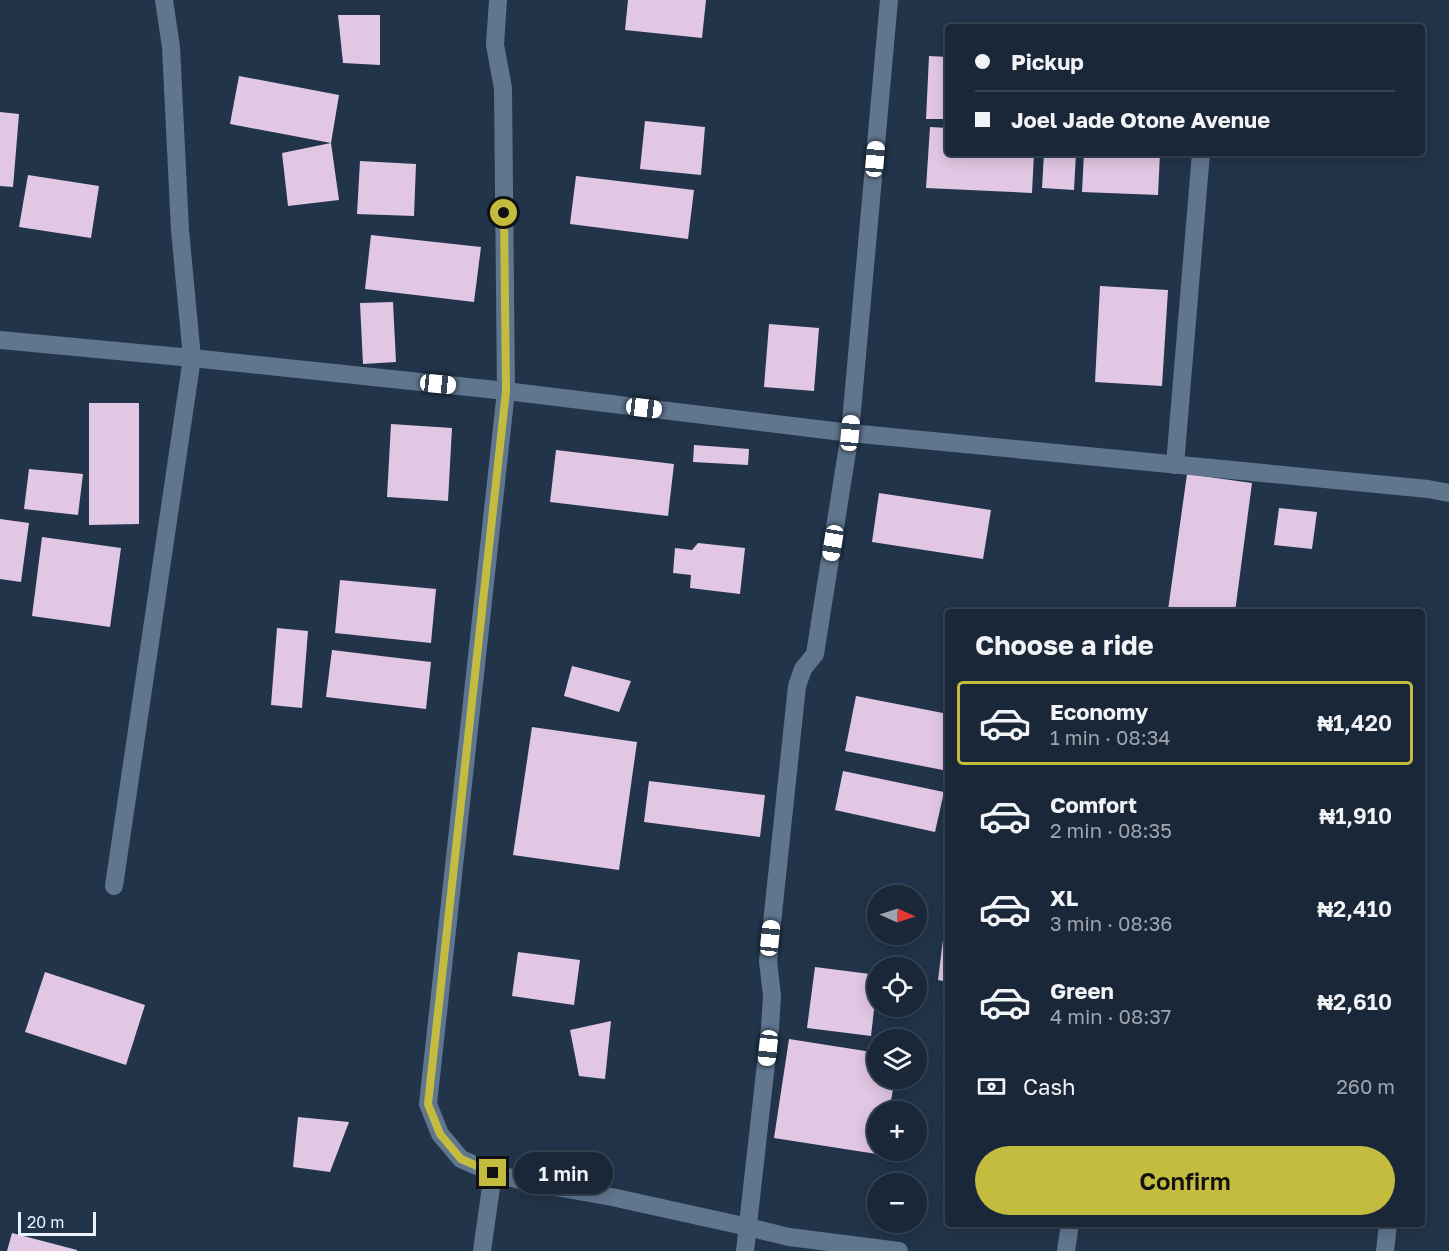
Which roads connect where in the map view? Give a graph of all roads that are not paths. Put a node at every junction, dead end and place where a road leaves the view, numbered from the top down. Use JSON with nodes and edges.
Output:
{"nodes":[{"id":1,"x":164,"y":0,"type":"edge"},
{"id":2,"x":498,"y":0,"type":"edge"},
{"id":3,"x":889,"y":0,"type":"edge"},
{"id":4,"x":1201,"y":156,"type":"edge"},
{"id":5,"x":0,"y":340,"type":"edge"},
{"id":6,"x":192,"y":358,"type":"junction"},
{"id":7,"x":506,"y":391,"type":"junction"},
{"id":8,"x":850,"y":433,"type":"junction"},
{"id":9,"x":1175,"y":465,"type":"junction"},
{"id":10,"x":1449,"y":493,"type":"edge"},
{"id":11,"x":114,"y":886,"type":"dead end"},
{"id":12,"x":493,"y":1173,"type":"junction"},
{"id":13,"x":748,"y":1227,"type":"junction"},
{"id":14,"x":1070,"y":1227,"type":"edge"},
{"id":15,"x":1388,"y":1227,"type":"edge"},
{"id":16,"x":482,"y":1251,"type":"edge"},
{"id":17,"x":745,"y":1251,"type":"edge"},
{"id":18,"x":899,"y":1251,"type":"edge"},
{"id":19,"x":1066,"y":1251,"type":"edge"},
{"id":20,"x":1386,"y":1251,"type":"edge"}],
"edges":[{"from":1,"to":6,"type":"street"},
{"from":2,"to":7,"type":"street"},
{"from":3,"to":8,"type":"street"},
{"from":4,"to":9,"type":"street"},
{"from":5,"to":6,"type":"street"},
{"from":6,"to":7,"type":"street"},
{"from":6,"to":11,"type":"street"},
{"from":7,"to":8,"type":"street"},
{"from":7,"to":12,"type":"street"},
{"from":8,"to":9,"type":"street"},
{"from":8,"to":13,"type":"street"},
{"from":9,"to":10,"type":"street"},
{"from":12,"to":13,"type":"street"},
{"from":12,"to":16,"type":"street"},
{"from":13,"to":17,"type":"street"},
{"from":13,"to":18,"type":"street"},
{"from":14,"to":19,"type":"street"},
{"from":15,"to":20,"type":"street"}]}
